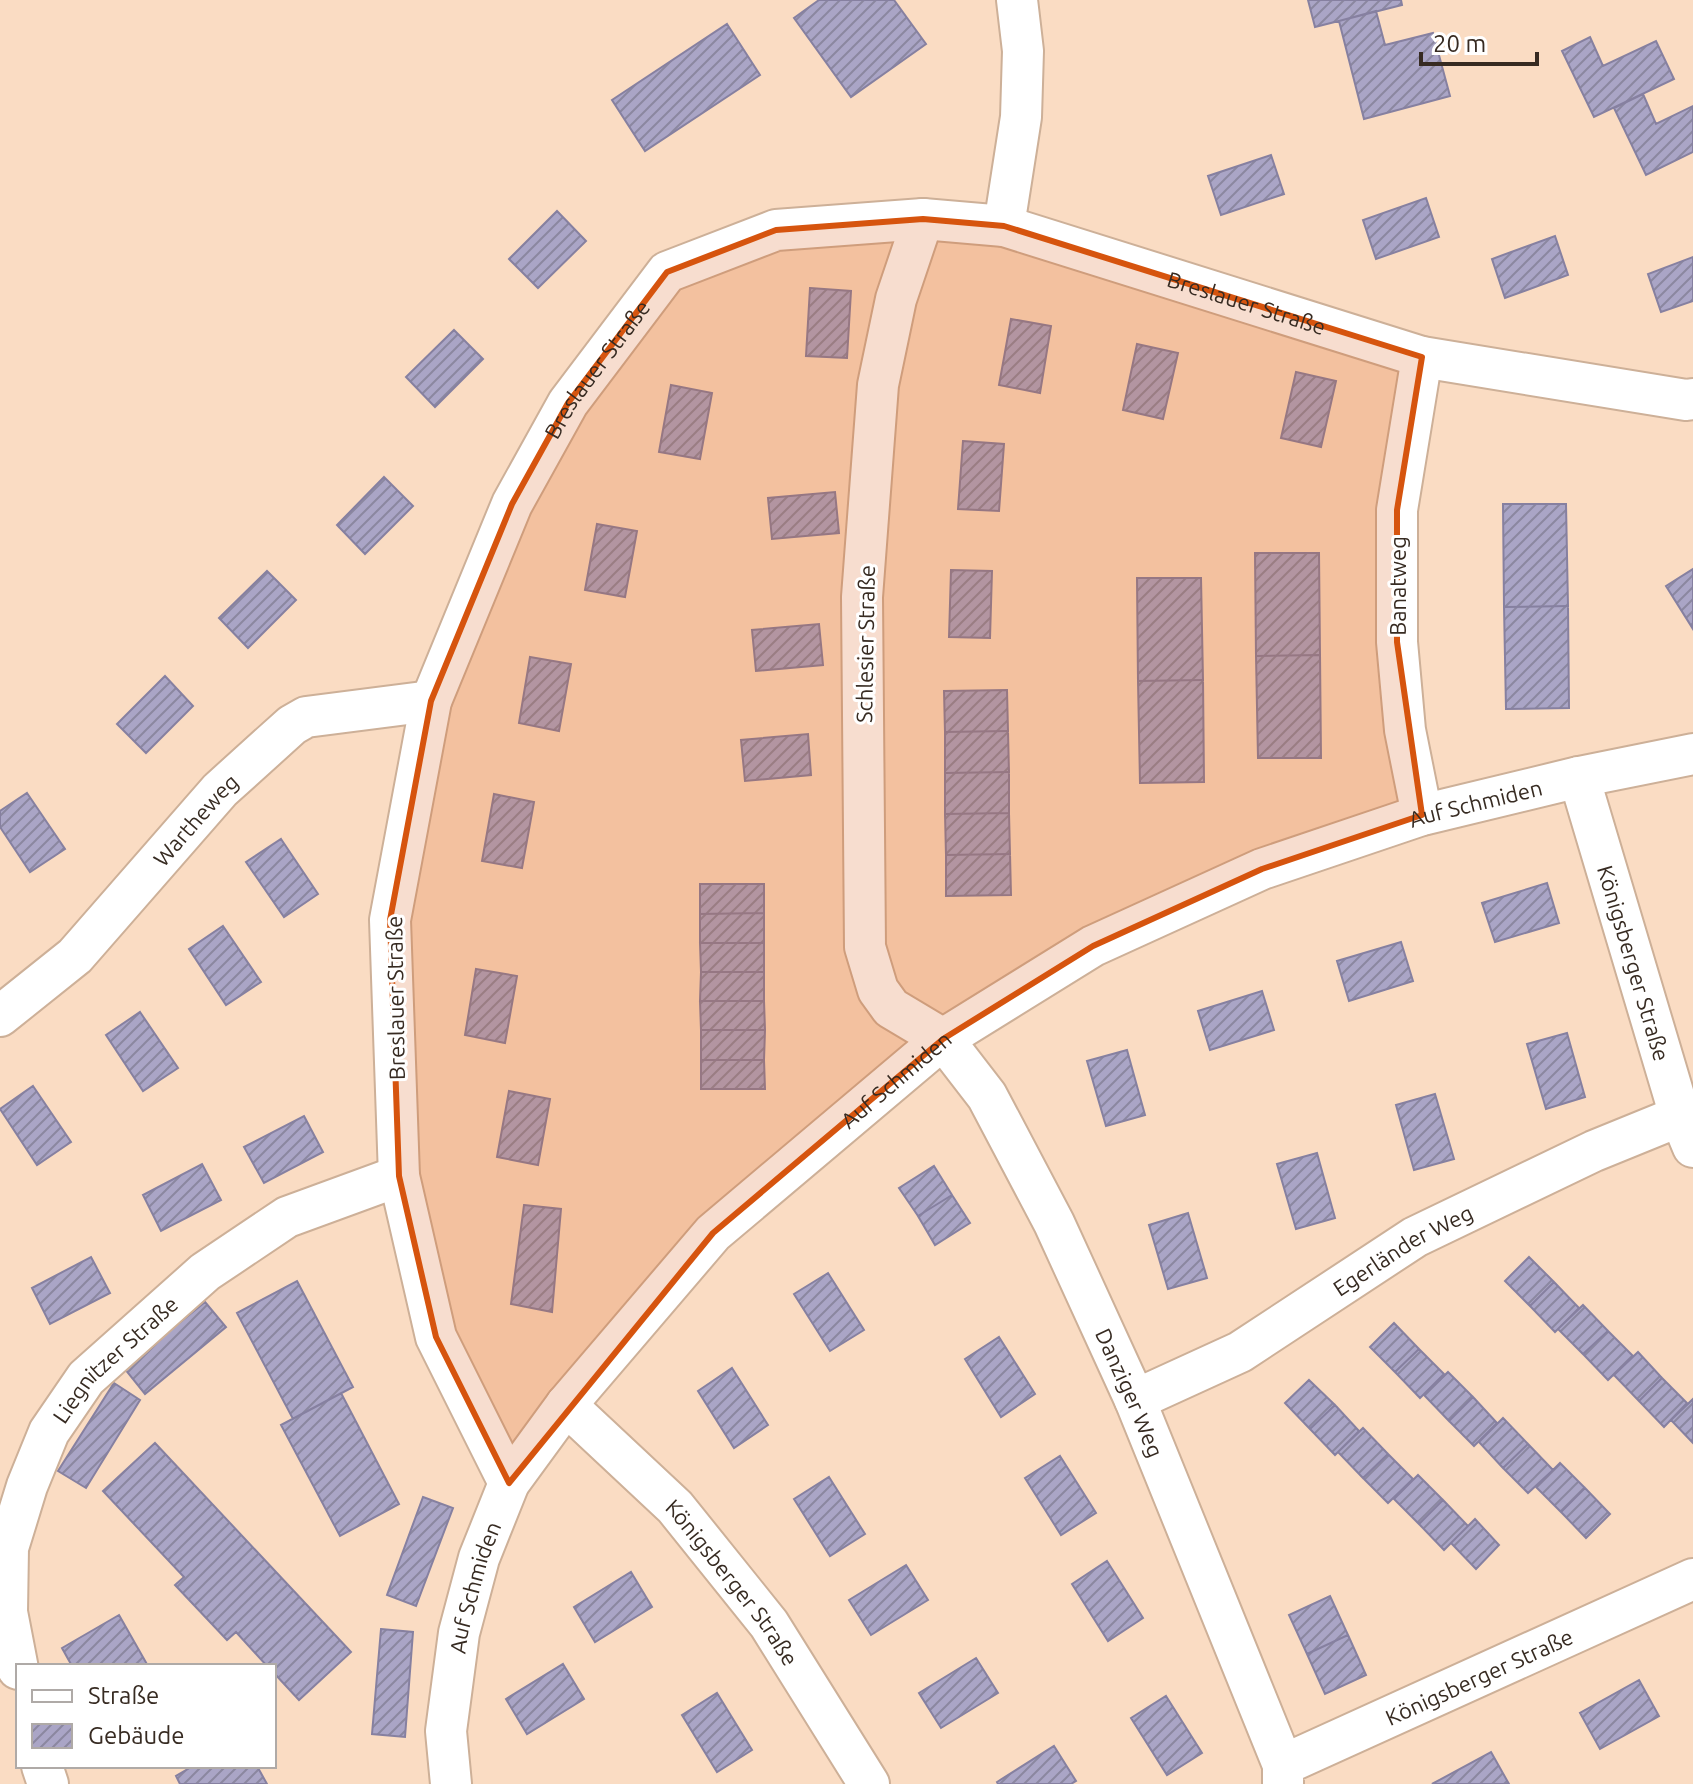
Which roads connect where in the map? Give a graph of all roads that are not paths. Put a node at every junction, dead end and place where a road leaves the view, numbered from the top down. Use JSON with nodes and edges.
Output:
{"nodes":[{"id":1,"x":1017,"y":0,"type":"edge"},
{"id":2,"x":923,"y":219,"type":"junction"},
{"id":3,"x":1004,"y":226,"type":"junction"},
{"id":4,"x":1422,"y":357,"type":"junction"},
{"id":5,"x":1693,"y":399,"type":"edge"},
{"id":6,"x":431,"y":701,"type":"junction"},
{"id":7,"x":1693,"y":754,"type":"edge"},
{"id":8,"x":1579,"y":777,"type":"junction"},
{"id":9,"x":1422,"y":815,"type":"junction"},
{"id":10,"x":0,"y":1016,"type":"edge"},
{"id":11,"x":943,"y":1039,"type":"junction"},
{"id":12,"x":1687,"y":1131,"type":"edge"},
{"id":13,"x":399,"y":1176,"type":"junction"},
{"id":14,"x":1135,"y":1400,"type":"junction"},
{"id":15,"x":566,"y":1405,"type":"junction"},
{"id":16,"x":509,"y":1483,"type":"junction"},
{"id":17,"x":1693,"y":1579,"type":"edge"},
{"id":18,"x":17,"y":1664,"type":"edge"},
{"id":19,"x":1283,"y":1774,"type":"edge"},
{"id":20,"x":451,"y":1784,"type":"edge"},
{"id":21,"x":869,"y":1784,"type":"edge"}],
"edges":[{"from":1,"to":3,"type":"street"},
{"from":2,"to":3,"type":"street","name":"Breslauer Straße"},
{"from":2,"to":6,"type":"street","name":"Breslauer Straße"},
{"from":2,"to":11,"type":"street","name":"Schlesier Straße"},
{"from":3,"to":4,"type":"street","name":"Breslauer Straße"},
{"from":4,"to":5,"type":"street","name":"Breslauer Straße"},
{"from":4,"to":9,"type":"street","name":"Banatweg"},
{"from":6,"to":10,"type":"street","name":"Wartheweg"},
{"from":6,"to":13,"type":"street","name":"Breslauer Straße"},
{"from":7,"to":8,"type":"street","name":"Auf Schmiden"},
{"from":8,"to":9,"type":"street","name":"Auf Schmiden"},
{"from":8,"to":12,"type":"street","name":"Königsberger Straße"},
{"from":9,"to":11,"type":"street","name":"Auf Schmiden"},
{"from":11,"to":14,"type":"street","name":"Danziger Weg"},
{"from":11,"to":15,"type":"street","name":"Auf Schmiden"},
{"from":12,"to":14,"type":"street","name":"Egerländer Weg"},
{"from":13,"to":16,"type":"street","name":"Breslauer Straße"},
{"from":13,"to":18,"type":"street","name":"Liegnitzer Straße"},
{"from":14,"to":19,"type":"street","name":"Danziger Weg"},
{"from":15,"to":16,"type":"street","name":"Auf Schmiden"},
{"from":15,"to":21,"type":"street","name":"Königsberger Straße"},
{"from":16,"to":20,"type":"street","name":"Auf Schmiden"},
{"from":17,"to":19,"type":"street","name":"Königsberger Straße"}]}
